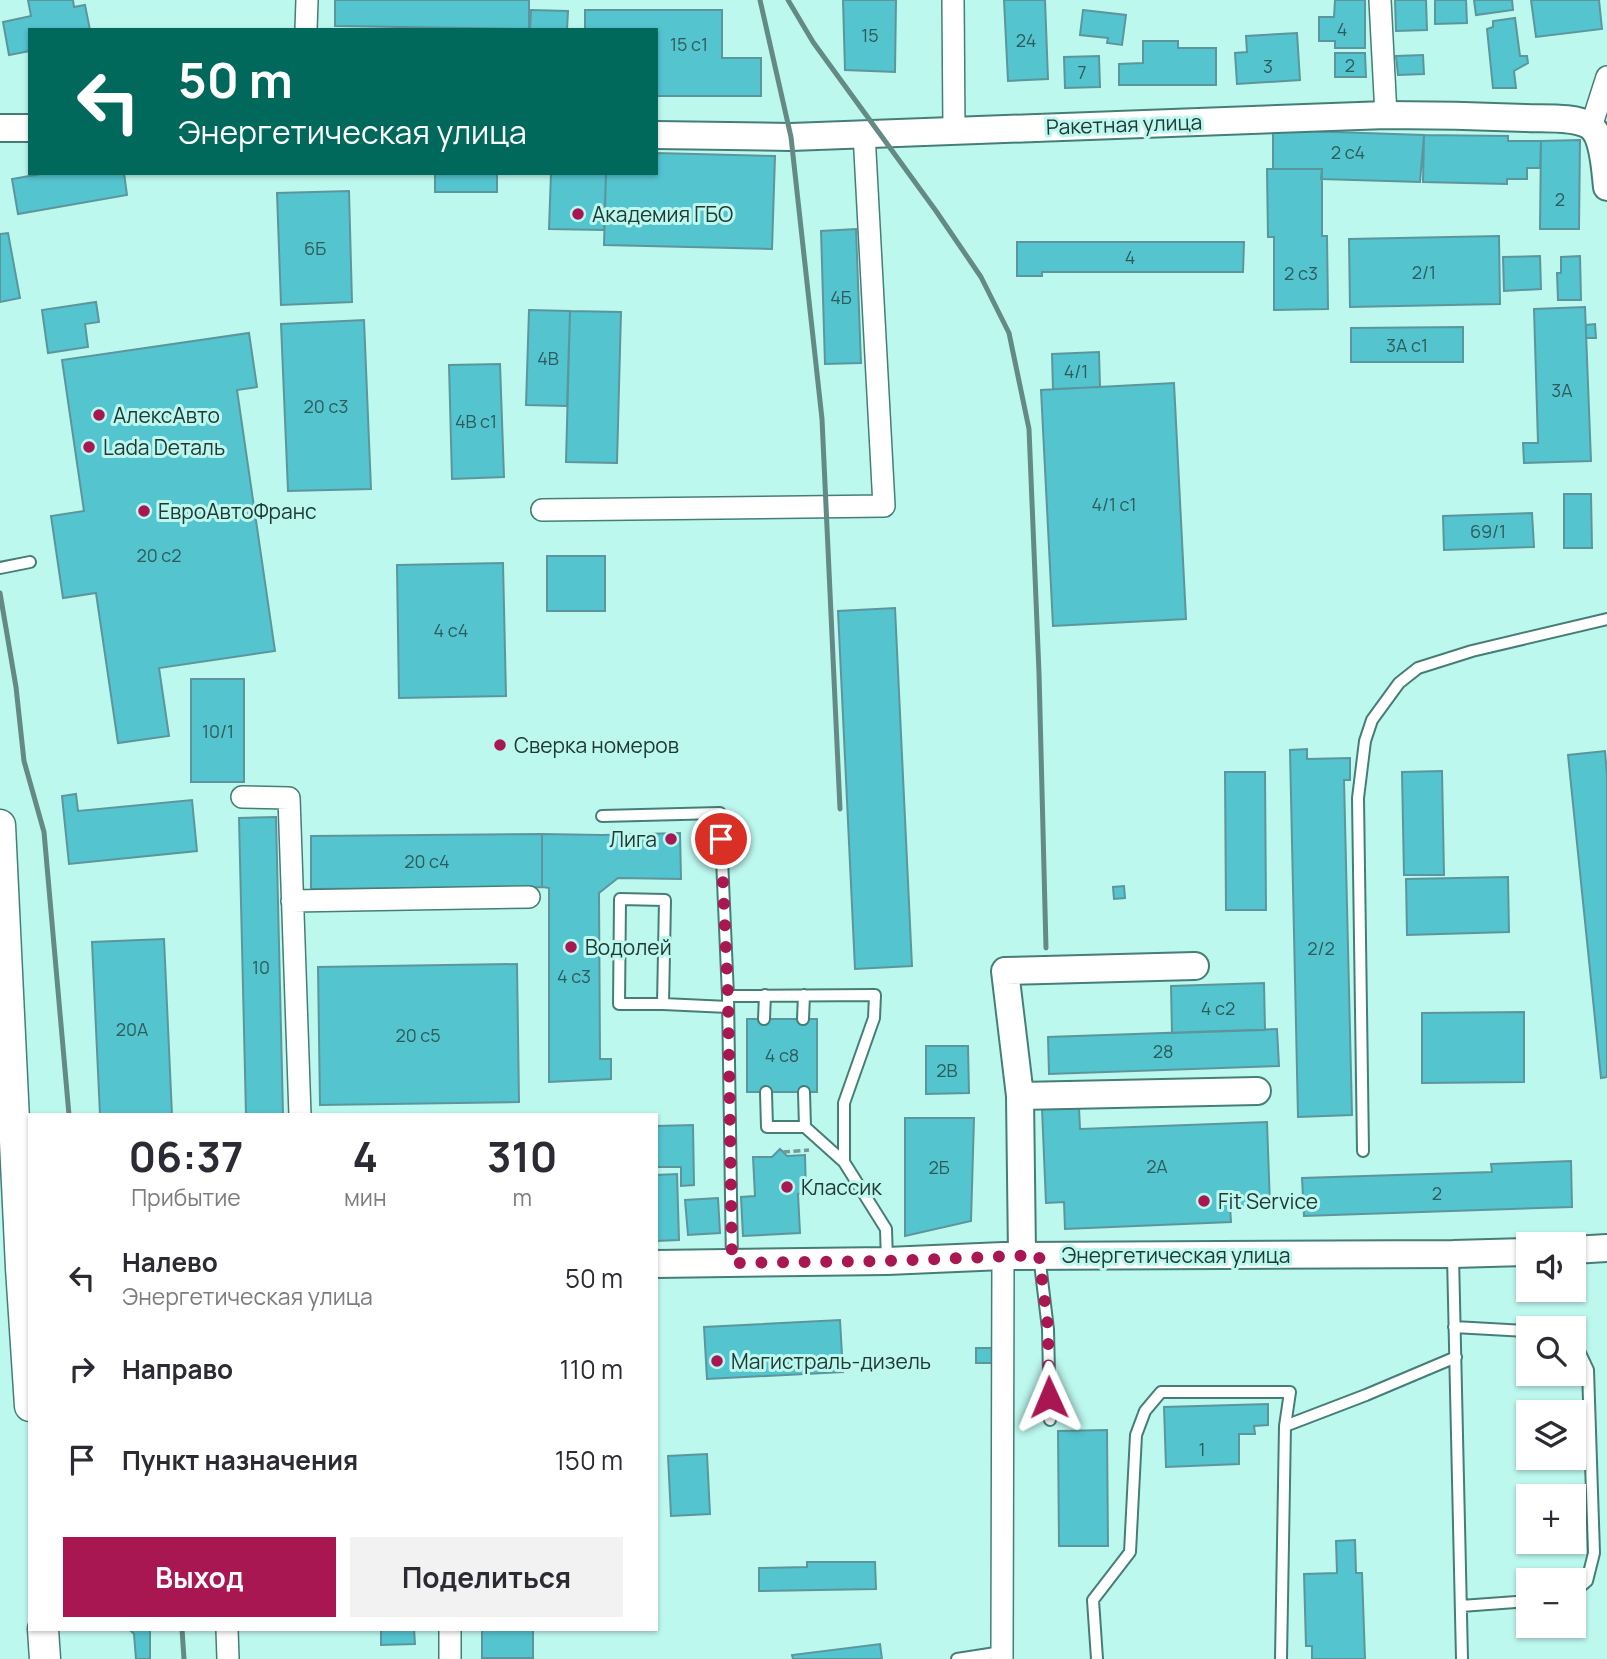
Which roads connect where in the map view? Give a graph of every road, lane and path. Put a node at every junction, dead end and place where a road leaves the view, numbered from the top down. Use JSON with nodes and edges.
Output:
{"nodes":[{"id":1,"x":307,"y":0,"type":"edge"},
{"id":2,"x":953,"y":0,"type":"edge"},
{"id":3,"x":1380,"y":0,"type":"edge"},
{"id":4,"x":306,"y":28,"type":"edge"},
{"id":5,"x":1607,"y":77,"type":"edge"},
{"id":6,"x":1386,"y":115,"type":"junction"},
{"id":7,"x":1591,"y":127,"type":"junction"},
{"id":8,"x":0,"y":128,"type":"edge"},
{"id":9,"x":28,"y":128,"type":"edge"},
{"id":10,"x":954,"y":130,"type":"junction"},
{"id":11,"x":864,"y":134,"type":"junction"},
{"id":12,"x":658,"y":135,"type":"edge"},
{"id":13,"x":1607,"y":187,"type":"edge"},
{"id":14,"x":542,"y":510,"type":"dead end"},
{"id":15,"x":30,"y":562,"type":"dead end"},
{"id":16,"x":0,"y":568,"type":"edge"},
{"id":17,"x":1607,"y":620,"type":"edge"},
{"id":18,"x":242,"y":797,"type":"dead end"},
{"id":19,"x":602,"y":816,"type":"dead end"},
{"id":20,"x":0,"y":825,"type":"edge"},
{"id":21,"x":529,"y":897,"type":"dead end"},
{"id":22,"x":292,"y":901,"type":"junction"},
{"id":23,"x":1195,"y":966,"type":"dead end"},
{"id":24,"x":765,"y":995,"type":"junction"},
{"id":25,"x":804,"y":995,"type":"junction"},
{"id":26,"x":728,"y":1001,"type":"junction"},
{"id":27,"x":663,"y":1004,"type":"junction"},
{"id":28,"x":764,"y":1019,"type":"dead end"},
{"id":29,"x":803,"y":1019,"type":"dead end"},
{"id":30,"x":1257,"y":1091,"type":"dead end"},
{"id":31,"x":766,"y":1092,"type":"dead end"},
{"id":32,"x":804,"y":1092,"type":"dead end"},
{"id":33,"x":1020,"y":1096,"type":"junction"},
{"id":34,"x":300,"y":1113,"type":"edge"},
{"id":35,"x":805,"y":1127,"type":"junction"},
{"id":36,"x":822,"y":1142,"type":"junction"},
{"id":37,"x":1363,"y":1151,"type":"dead end"},
{"id":38,"x":783,"y":1152,"type":"dead end"},
{"id":39,"x":844,"y":1162,"type":"junction"},
{"id":40,"x":1516,"y":1252,"type":"edge"},
{"id":41,"x":1453,"y":1254,"type":"junction"},
{"id":42,"x":1021,"y":1256,"type":"junction"},
{"id":43,"x":20,"y":1258,"type":"edge"},
{"id":44,"x":887,"y":1261,"type":"junction"},
{"id":45,"x":732,"y":1263,"type":"junction"},
{"id":46,"x":658,"y":1264,"type":"edge"},
{"id":47,"x":1454,"y":1327,"type":"junction"},
{"id":48,"x":1516,"y":1330,"type":"edge"},
{"id":49,"x":1456,"y":1357,"type":"junction"},
{"id":50,"x":1586,"y":1366,"type":"edge"},
{"id":51,"x":28,"y":1376,"type":"edge"},
{"id":52,"x":1050,"y":1420,"type":"dead end"},
{"id":53,"x":1285,"y":1426,"type":"junction"},
{"id":54,"x":1586,"y":1582,"type":"edge"},
{"id":55,"x":1516,"y":1602,"type":"edge"},
{"id":56,"x":1461,"y":1606,"type":"junction"},
{"id":57,"x":43,"y":1631,"type":"edge"},
{"id":58,"x":227,"y":1631,"type":"edge"},
{"id":59,"x":450,"y":1631,"type":"edge"},
{"id":60,"x":1002,"y":1655,"type":"edge"},
{"id":61,"x":45,"y":1659,"type":"edge"},
{"id":62,"x":228,"y":1659,"type":"edge"},
{"id":63,"x":450,"y":1659,"type":"edge"},
{"id":64,"x":957,"y":1659,"type":"edge"},
{"id":65,"x":1097,"y":1659,"type":"edge"},
{"id":66,"x":1281,"y":1659,"type":"edge"},
{"id":67,"x":1462,"y":1659,"type":"edge"}],
"edges":[{"from":1,"to":4,"type":"street"},
{"from":2,"to":10,"type":"street"},
{"from":3,"to":6,"type":"street"},
{"from":5,"to":7,"type":"street"},
{"from":6,"to":7,"type":"street","name":"Ракетная улица"},
{"from":6,"to":10,"type":"street","name":"Ракетная улица"},
{"from":7,"to":13,"type":"street"},
{"from":8,"to":9,"type":"street"},
{"from":10,"to":11,"type":"street","name":"Ракетная улица"},
{"from":11,"to":12,"type":"street","name":"Ракетная улица"},
{"from":11,"to":14,"type":"street"},
{"from":15,"to":16,"type":"lane"},
{"from":17,"to":37,"type":"lane"},
{"from":18,"to":22,"type":"street"},
{"from":19,"to":26,"type":"lane"},
{"from":20,"to":43,"type":"main road"},
{"from":21,"to":22,"type":"street"},
{"from":22,"to":34,"type":"street"},
{"from":23,"to":33,"type":"street"},
{"from":24,"to":25,"type":"lane"},
{"from":24,"to":26,"type":"lane"},
{"from":24,"to":28,"type":"lane"},
{"from":25,"to":29,"type":"lane"},
{"from":25,"to":39,"type":"lane"},
{"from":26,"to":27,"type":"lane"},
{"from":26,"to":45,"type":"lane"},
{"from":27,"to":27,"type":"lane"},
{"from":30,"to":33,"type":"street"},
{"from":31,"to":35,"type":"lane"},
{"from":32,"to":35,"type":"lane"},
{"from":33,"to":42,"type":"street"},
{"from":35,"to":36,"type":"lane"},
{"from":36,"to":38,"type":"path"},
{"from":36,"to":39,"type":"lane"},
{"from":39,"to":44,"type":"lane"},
{"from":40,"to":41,"type":"street","name":"Энергетическая улица"},
{"from":41,"to":42,"type":"street","name":"Энергетическая улица"},
{"from":41,"to":47,"type":"lane"},
{"from":42,"to":44,"type":"street","name":"Энергетическая улица"},
{"from":42,"to":52,"type":"lane"},
{"from":42,"to":60,"type":"street"},
{"from":43,"to":51,"type":"main road"},
{"from":44,"to":45,"type":"street","name":"Энергетическая улица"},
{"from":45,"to":46,"type":"street","name":"Энергетическая улица"},
{"from":47,"to":48,"type":"lane"},
{"from":47,"to":49,"type":"lane"},
{"from":49,"to":53,"type":"lane"},
{"from":49,"to":56,"type":"lane"},
{"from":50,"to":54,"type":"lane"},
{"from":53,"to":65,"type":"lane"},
{"from":53,"to":66,"type":"lane"},
{"from":55,"to":56,"type":"lane"},
{"from":56,"to":67,"type":"lane"},
{"from":57,"to":61,"type":"main road"},
{"from":58,"to":62,"type":"street"},
{"from":59,"to":63,"type":"street"},
{"from":60,"to":64,"type":"lane"}]}
